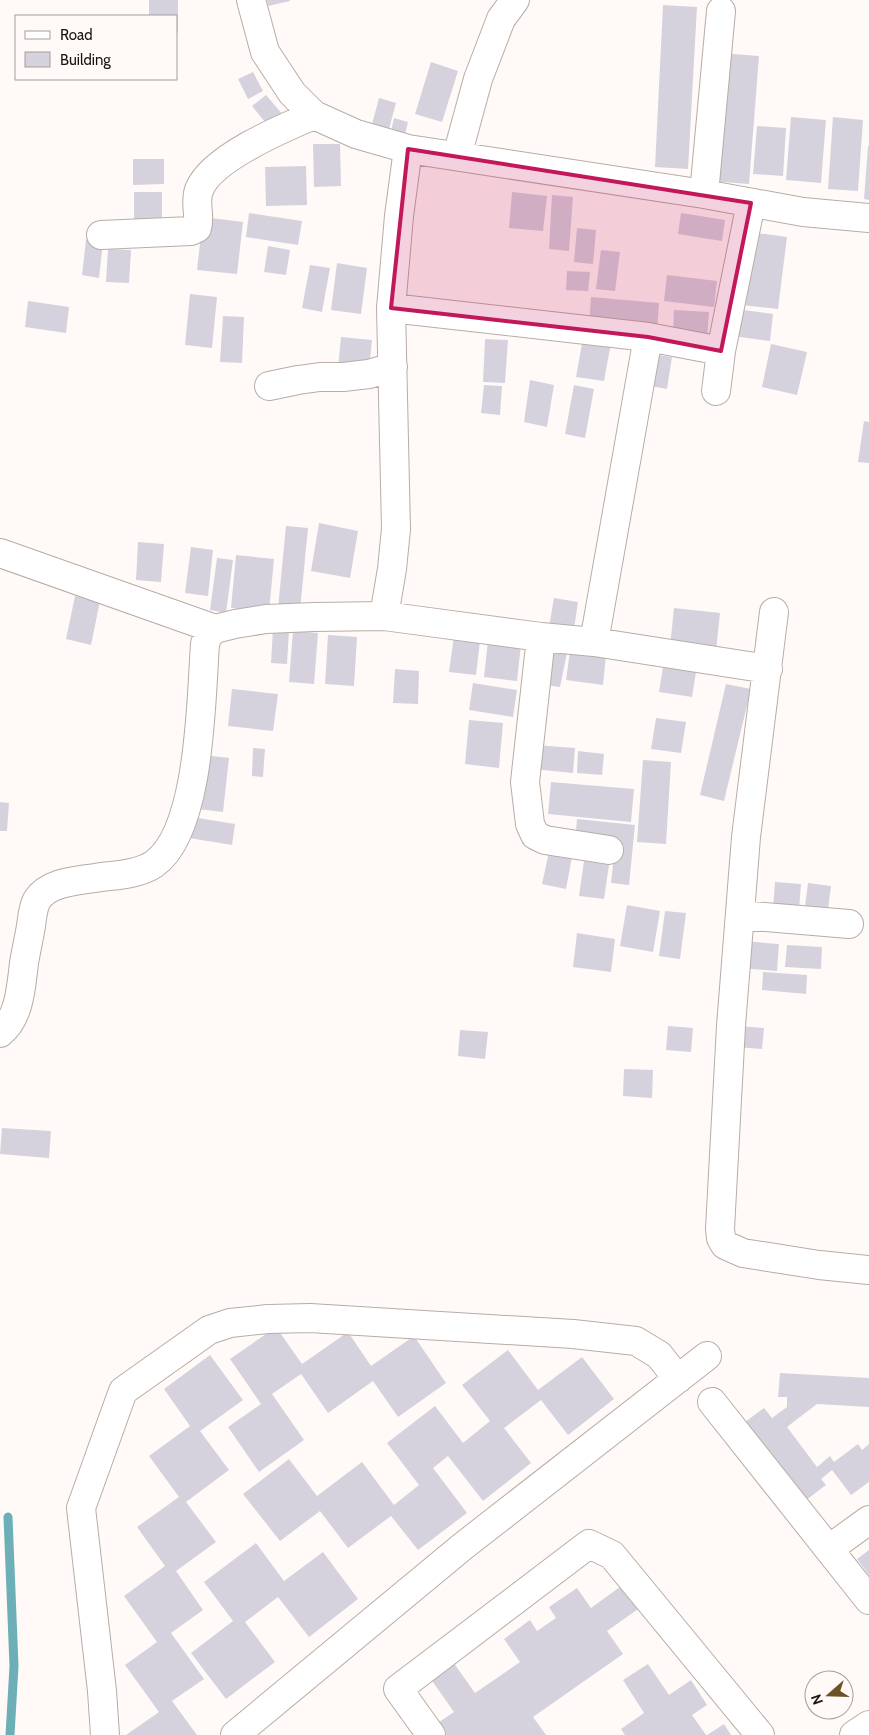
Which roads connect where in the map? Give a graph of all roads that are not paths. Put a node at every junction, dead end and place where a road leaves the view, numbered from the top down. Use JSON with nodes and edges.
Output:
{"nodes":[{"id":1,"x":251,"y":0,"type":"edge"},
{"id":2,"x":515,"y":0,"type":"edge"},
{"id":3,"x":721,"y":11,"type":"dead end"},
{"id":4,"x":314,"y":115,"type":"junction"},
{"id":5,"x":408,"y":149,"type":"junction"},
{"id":6,"x":457,"y":156,"type":"junction"},
{"id":7,"x":704,"y":194,"type":"junction"},
{"id":8,"x":752,"y":203,"type":"junction"},
{"id":9,"x":869,"y":218,"type":"edge"},
{"id":10,"x":101,"y":235,"type":"dead end"},
{"id":11,"x":392,"y":308,"type":"junction"},
{"id":12,"x":648,"y":337,"type":"junction"},
{"id":13,"x":721,"y":351,"type":"junction"},
{"id":14,"x":393,"y":367,"type":"junction"},
{"id":15,"x":269,"y":386,"type":"dead end"},
{"id":16,"x":716,"y":391,"type":"dead end"},
{"id":17,"x":0,"y":553,"type":"edge"},
{"id":18,"x":774,"y":612,"type":"dead end"},
{"id":19,"x":384,"y":616,"type":"junction"},
{"id":20,"x":215,"y":630,"type":"junction"},
{"id":21,"x":541,"y":637,"type":"junction"},
{"id":22,"x":594,"y":642,"type":"junction"},
{"id":23,"x":768,"y":669,"type":"junction"},
{"id":24,"x":609,"y":850,"type":"dead end"},
{"id":25,"x":740,"y":915,"type":"junction"},
{"id":26,"x":849,"y":924,"type":"dead end"},
{"id":27,"x":0,"y":1033,"type":"edge"},
{"id":28,"x":869,"y":1270,"type":"edge"},
{"id":29,"x":708,"y":1356,"type":"dead end"},
{"id":30,"x":678,"y":1379,"type":"junction"},
{"id":31,"x":712,"y":1402,"type":"dead end"},
{"id":32,"x":869,"y":1520,"type":"edge"},
{"id":33,"x":829,"y":1549,"type":"junction"},
{"id":34,"x":869,"y":1600,"type":"edge"},
{"id":35,"x":869,"y":1725,"type":"edge"},
{"id":36,"x":105,"y":1735,"type":"edge"},
{"id":37,"x":235,"y":1735,"type":"edge"},
{"id":38,"x":431,"y":1735,"type":"edge"},
{"id":39,"x":760,"y":1735,"type":"edge"},
{"id":40,"x":854,"y":1735,"type":"edge"}],
"edges":[{"from":1,"to":4,"type":"street"},
{"from":2,"to":6,"type":"street"},
{"from":3,"to":7,"type":"street"},
{"from":4,"to":5,"type":"street"},
{"from":4,"to":10,"type":"street"},
{"from":5,"to":6,"type":"street"},
{"from":5,"to":11,"type":"street"},
{"from":6,"to":7,"type":"street"},
{"from":7,"to":8,"type":"street"},
{"from":8,"to":9,"type":"street"},
{"from":8,"to":13,"type":"street"},
{"from":11,"to":12,"type":"street"},
{"from":11,"to":14,"type":"street"},
{"from":12,"to":13,"type":"street"},
{"from":12,"to":22,"type":"street"},
{"from":13,"to":16,"type":"street"},
{"from":14,"to":15,"type":"street"},
{"from":14,"to":19,"type":"street"},
{"from":17,"to":20,"type":"street"},
{"from":18,"to":23,"type":"street"},
{"from":19,"to":20,"type":"street"},
{"from":19,"to":21,"type":"street"},
{"from":20,"to":27,"type":"street"},
{"from":21,"to":22,"type":"street"},
{"from":21,"to":24,"type":"street"},
{"from":22,"to":23,"type":"street"},
{"from":23,"to":25,"type":"street"},
{"from":25,"to":26,"type":"street"},
{"from":25,"to":28,"type":"street"},
{"from":29,"to":30,"type":"street"},
{"from":30,"to":36,"type":"street"},
{"from":30,"to":37,"type":"street"},
{"from":31,"to":33,"type":"street"},
{"from":32,"to":33,"type":"street"},
{"from":33,"to":34,"type":"street"},
{"from":35,"to":40,"type":"street"},
{"from":38,"to":39,"type":"street"}]}
